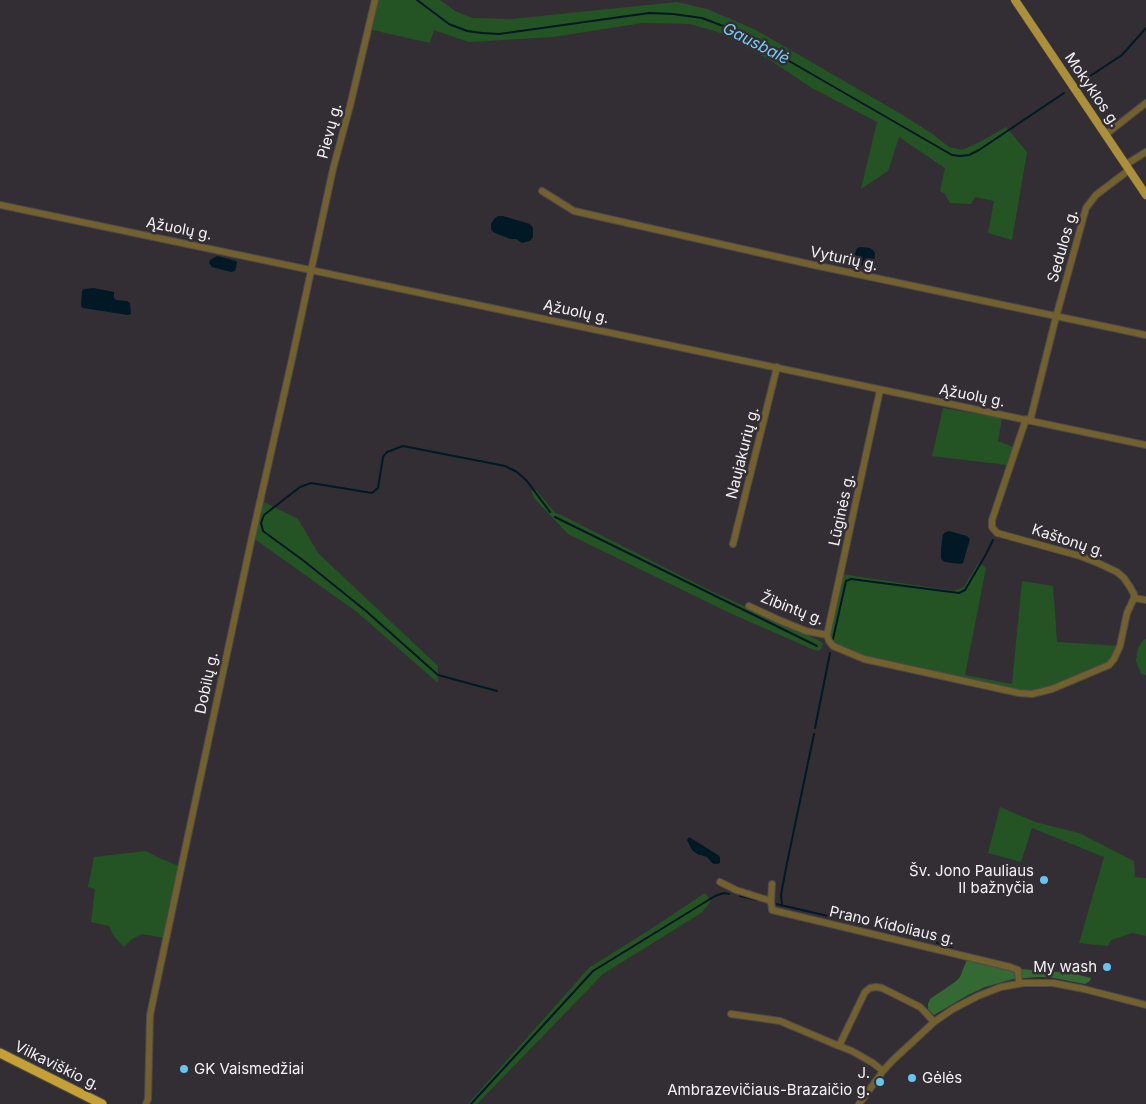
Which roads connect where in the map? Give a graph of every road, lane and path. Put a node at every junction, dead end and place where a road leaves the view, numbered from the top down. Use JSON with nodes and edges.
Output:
{"nodes":[{"id":1,"x":375,"y":0,"type":"edge"},
{"id":2,"x":1015,"y":0,"type":"edge"},
{"id":3,"x":1146,"y":102,"type":"edge"},
{"id":4,"x":1105,"y":135,"type":"junction"},
{"id":5,"x":1146,"y":152,"type":"edge"},
{"id":6,"x":1127,"y":167,"type":"junction"},
{"id":7,"x":542,"y":191,"type":"dead end"},
{"id":8,"x":1146,"y":195,"type":"edge"},
{"id":9,"x":0,"y":205,"type":"edge"},
{"id":10,"x":312,"y":270,"type":"junction"},
{"id":11,"x":1056,"y":317,"type":"junction"},
{"id":12,"x":1146,"y":335,"type":"edge"},
{"id":13,"x":777,"y":367,"type":"junction"},
{"id":14,"x":880,"y":390,"type":"junction"},
{"id":15,"x":1028,"y":420,"type":"junction"},
{"id":16,"x":1146,"y":445,"type":"edge"},
{"id":17,"x":733,"y":544,"type":"dead end"},
{"id":18,"x":1134,"y":598,"type":"junction"},
{"id":19,"x":1146,"y":600,"type":"edge"},
{"id":20,"x":749,"y":606,"type":"dead end"},
{"id":21,"x":827,"y":635,"type":"junction"},
{"id":22,"x":720,"y":882,"type":"dead end"},
{"id":23,"x":772,"y":884,"type":"dead end"},
{"id":24,"x":771,"y":900,"type":"junction"},
{"id":25,"x":1019,"y":983,"type":"junction"},
{"id":26,"x":1146,"y":1005,"type":"edge"},
{"id":27,"x":731,"y":1014,"type":"dead end"},
{"id":28,"x":934,"y":1022,"type":"junction"},
{"id":29,"x":839,"y":1046,"type":"junction"},
{"id":30,"x":0,"y":1053,"type":"edge"},
{"id":31,"x":883,"y":1071,"type":"junction"},
{"id":32,"x":102,"y":1104,"type":"edge"},
{"id":33,"x":146,"y":1104,"type":"edge"},
{"id":34,"x":859,"y":1104,"type":"edge"}],
"edges":[{"from":1,"to":10,"type":"street","name":"Pievų g."},
{"from":2,"to":4,"type":"main road","name":"Mokyklos g."},
{"from":3,"to":4,"type":"street"},
{"from":4,"to":6,"type":"main road","name":"Mokyklos g."},
{"from":5,"to":6,"type":"street","name":"Sedulos g."},
{"from":6,"to":8,"type":"main road","name":"Mokyklos g."},
{"from":6,"to":11,"type":"street","name":"Sedulos g."},
{"from":7,"to":11,"type":"street","name":"Vyturių g."},
{"from":9,"to":10,"type":"street","name":"Ąžuolų g."},
{"from":10,"to":13,"type":"street","name":"Ąžuolų g."},
{"from":10,"to":33,"type":"street","name":"Dobilų g."},
{"from":11,"to":12,"type":"street","name":"Vyturių g."},
{"from":11,"to":15,"type":"street","name":"Sedulos g."},
{"from":13,"to":14,"type":"street","name":"Ąžuolų g."},
{"from":13,"to":17,"type":"street","name":"Naujakurių g."},
{"from":14,"to":15,"type":"street","name":"Ąžuolų g."},
{"from":14,"to":21,"type":"street","name":"Lūginės g."},
{"from":15,"to":16,"type":"street","name":"Ąžuolų g."},
{"from":15,"to":18,"type":"street","name":"Kaštonų g."},
{"from":18,"to":19,"type":"street"},
{"from":18,"to":21,"type":"street"},
{"from":20,"to":21,"type":"street","name":"Žibintų g."},
{"from":22,"to":24,"type":"street"},
{"from":23,"to":24,"type":"street"},
{"from":24,"to":25,"type":"street","name":"Prano Kidoliaus g."},
{"from":25,"to":26,"type":"street"},
{"from":25,"to":28,"type":"street"},
{"from":27,"to":29,"type":"street"},
{"from":28,"to":29,"type":"street"},
{"from":28,"to":31,"type":"street"},
{"from":29,"to":31,"type":"street"},
{"from":30,"to":32,"type":"highway","name":"Vilkaviškio g."},
{"from":31,"to":34,"type":"street"}]}
